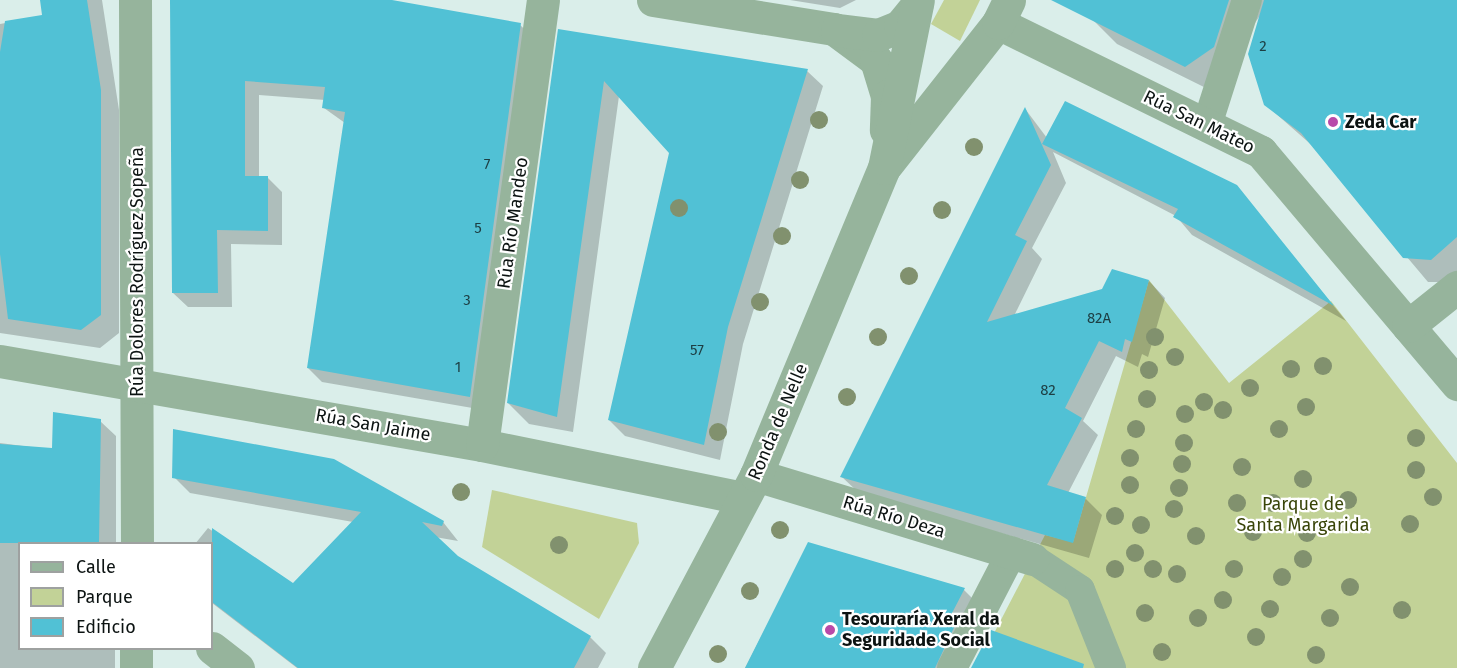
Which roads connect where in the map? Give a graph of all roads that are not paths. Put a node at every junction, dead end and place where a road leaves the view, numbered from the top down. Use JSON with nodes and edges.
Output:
{"nodes":[{"id":1,"x":135,"y":0,"type":"edge"},
{"id":2,"x":543,"y":0,"type":"edge"},
{"id":3,"x":653,"y":0,"type":"edge"},
{"id":4,"x":1247,"y":0,"type":"edge"},
{"id":5,"x":917,"y":3,"type":"edge"},
{"id":6,"x":1003,"y":11,"type":"edge"},
{"id":7,"x":834,"y":29,"type":"junction"},
{"id":8,"x":1207,"y":125,"type":"junction"},
{"id":9,"x":884,"y":168,"type":"junction"},
{"id":10,"x":1457,"y":287,"type":"edge"},
{"id":11,"x":1408,"y":327,"type":"junction"},
{"id":12,"x":0,"y":361,"type":"edge"},
{"id":13,"x":138,"y":383,"type":"junction"},
{"id":14,"x":1457,"y":384,"type":"edge"},
{"id":15,"x":482,"y":445,"type":"junction"},
{"id":16,"x":750,"y":487,"type":"junction"},
{"id":17,"x":137,"y":542,"type":"edge"},
{"id":18,"x":1023,"y":556,"type":"junction"},
{"id":19,"x":213,"y":649,"type":"edge"},
{"id":20,"x":136,"y":650,"type":"edge"},
{"id":21,"x":136,"y":668,"type":"edge"},
{"id":22,"x":238,"y":668,"type":"edge"},
{"id":23,"x":654,"y":668,"type":"edge"},
{"id":24,"x":952,"y":668,"type":"edge"},
{"id":25,"x":1111,"y":668,"type":"edge"}],
"edges":[{"from":1,"to":13,"type":"street","name":"Rúa Dolores Rodríguez Sopeña"},
{"from":2,"to":15,"type":"street","name":"Rúa Río Mandeo"},
{"from":3,"to":7,"type":"street"},
{"from":4,"to":8,"type":"street"},
{"from":5,"to":7,"type":"street"},
{"from":5,"to":9,"type":"street","name":"Ronda de Nelle"},
{"from":6,"to":8,"type":"street","name":"Rúa San Mateo"},
{"from":6,"to":9,"type":"street","name":"Ronda de Nelle"},
{"from":7,"to":9,"type":"street"},
{"from":8,"to":11,"type":"street","name":"Rúa San Mateo"},
{"from":9,"to":16,"type":"street","name":"Ronda de Nelle"},
{"from":10,"to":11,"type":"street"},
{"from":11,"to":14,"type":"street","name":"Rúa San Mateo"},
{"from":12,"to":13,"type":"street","name":"Rúa San Jaime"},
{"from":13,"to":15,"type":"street","name":"Rúa San Jaime"},
{"from":13,"to":17,"type":"street","name":"Rúa Dolores Rodríguez Sopeña"},
{"from":15,"to":16,"type":"street","name":"Rúa San Jaime"},
{"from":16,"to":18,"type":"street","name":"Rúa Río Deza"},
{"from":16,"to":23,"type":"street","name":"Ronda de Nelle"},
{"from":18,"to":24,"type":"street"},
{"from":18,"to":25,"type":"street"},
{"from":19,"to":22,"type":"street"},
{"from":20,"to":21,"type":"street"}]}
